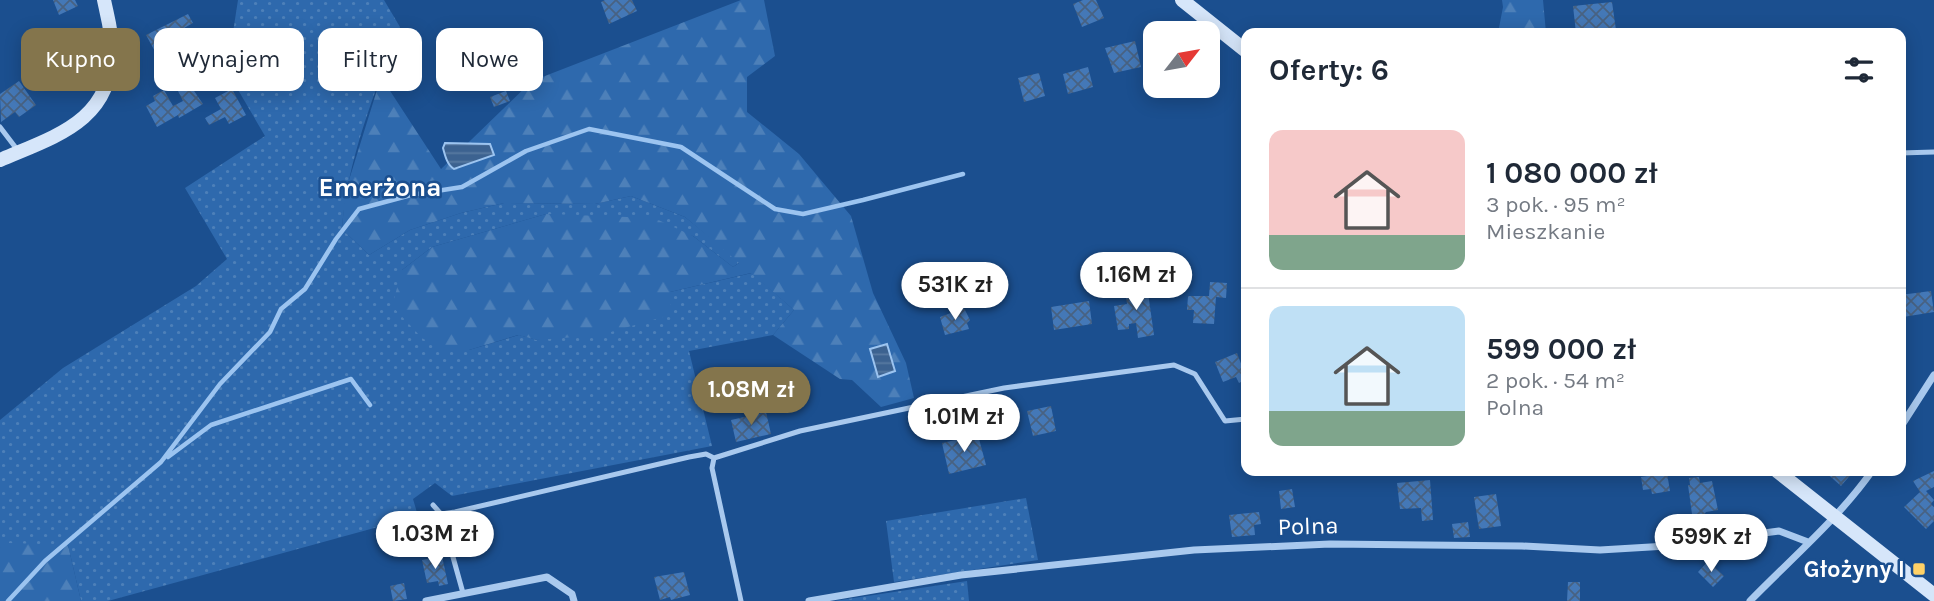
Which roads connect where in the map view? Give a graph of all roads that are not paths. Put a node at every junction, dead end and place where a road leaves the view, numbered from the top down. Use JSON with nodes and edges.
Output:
{"nodes":[{"id":1,"x":104,"y":0,"type":"edge"},
{"id":2,"x":1182,"y":0,"type":"edge"},
{"id":3,"x":1241,"y":47,"type":"edge"},
{"id":4,"x":0,"y":127,"type":"edge"},
{"id":5,"x":19,"y":152,"type":"junction"},
{"id":6,"x":1934,"y":152,"type":"edge"},
{"id":7,"x":1906,"y":153,"type":"edge"},
{"id":8,"x":0,"y":160,"type":"edge"},
{"id":9,"x":1934,"y":375,"type":"edge"},
{"id":10,"x":1241,"y":419,"type":"edge"},
{"id":11,"x":1906,"y":419,"type":"edge"},
{"id":12,"x":714,"y":458,"type":"junction"},
{"id":13,"x":1783,"y":476,"type":"edge"},
{"id":14,"x":1868,"y":476,"type":"edge"},
{"id":15,"x":433,"y":505,"type":"dead end"},
{"id":16,"x":441,"y":514,"type":"junction"},
{"id":17,"x":1835,"y":517,"type":"junction"},
{"id":18,"x":1808,"y":542,"type":"junction"},
{"id":19,"x":463,"y":593,"type":"junction"},
{"id":20,"x":1934,"y":595,"type":"edge"},
{"id":21,"x":426,"y":601,"type":"edge"},
{"id":22,"x":574,"y":601,"type":"edge"},
{"id":23,"x":741,"y":601,"type":"edge"},
{"id":24,"x":809,"y":601,"type":"edge"},
{"id":25,"x":1750,"y":601,"type":"edge"}],
"edges":[{"from":1,"to":5,"type":"street"},
{"from":2,"to":3,"type":"street"},
{"from":4,"to":5,"type":"lane"},
{"from":5,"to":8,"type":"street"},
{"from":6,"to":7,"type":"lane"},
{"from":9,"to":11,"type":"street"},
{"from":10,"to":12,"type":"lane"},
{"from":12,"to":16,"type":"lane"},
{"from":12,"to":23,"type":"lane"},
{"from":13,"to":17,"type":"street"},
{"from":14,"to":17,"type":"street"},
{"from":15,"to":16,"type":"lane"},
{"from":16,"to":19,"type":"lane"},
{"from":17,"to":18,"type":"street"},
{"from":17,"to":20,"type":"street"},
{"from":18,"to":24,"type":"street","name":"Polna"},
{"from":18,"to":25,"type":"street"},
{"from":19,"to":21,"type":"street"},
{"from":19,"to":22,"type":"street"}]}
